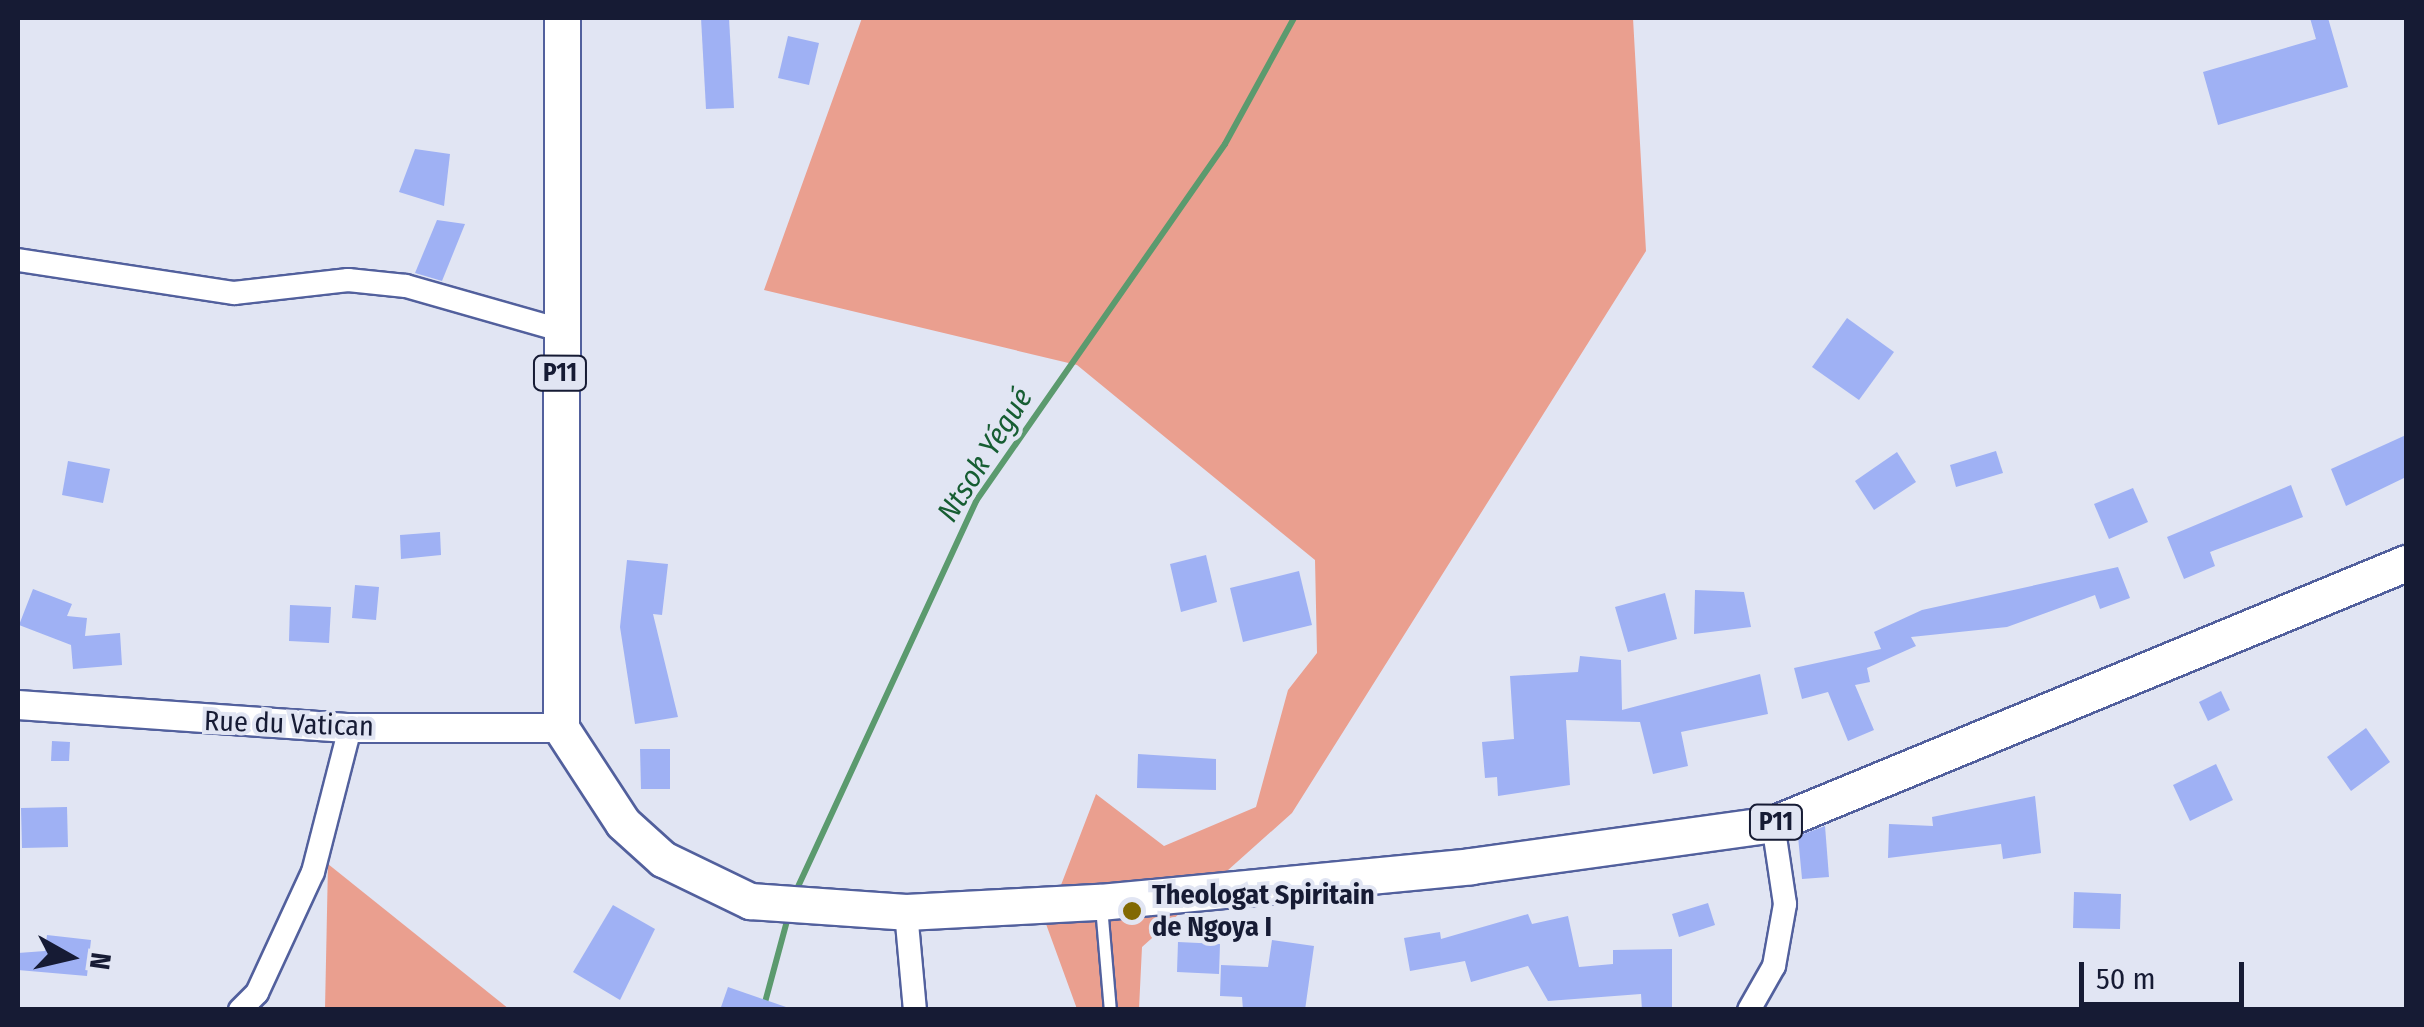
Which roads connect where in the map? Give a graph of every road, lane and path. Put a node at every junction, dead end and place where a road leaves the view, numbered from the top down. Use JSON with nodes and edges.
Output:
{"nodes":[{"id":1,"x":562,"y":18,"type":"edge"},
{"id":2,"x":18,"y":260,"type":"edge"},
{"id":3,"x":560,"y":330,"type":"junction"},
{"id":4,"x":2406,"y":563,"type":"edge"},
{"id":5,"x":18,"y":705,"type":"edge"},
{"id":6,"x":350,"y":728,"type":"junction"},
{"id":7,"x":561,"y":728,"type":"junction"},
{"id":8,"x":1772,"y":824,"type":"junction"},
{"id":9,"x":1100,"y":902,"type":"junction"},
{"id":10,"x":906,"y":912,"type":"junction"},
{"id":11,"x":240,"y":1010,"type":"edge"},
{"id":12,"x":915,"y":1010,"type":"edge"},
{"id":13,"x":1110,"y":1010,"type":"edge"},
{"id":14,"x":1749,"y":1010,"type":"edge"}],
"edges":[{"from":1,"to":3,"type":"main road","number":"P11"},
{"from":2,"to":3,"type":"street"},
{"from":3,"to":7,"type":"main road","number":"P11"},
{"from":4,"to":8,"type":"main road","number":"P11"},
{"from":5,"to":6,"type":"street","name":"Rue du Vatican"},
{"from":6,"to":7,"type":"street","name":"Rue du Vatican"},
{"from":6,"to":11,"type":"street"},
{"from":7,"to":10,"type":"main road","number":"P11"},
{"from":8,"to":9,"type":"main road","number":"P11"},
{"from":8,"to":14,"type":"street"},
{"from":9,"to":10,"type":"main road","number":"P11"},
{"from":9,"to":13,"type":"lane"},
{"from":10,"to":12,"type":"street"}]}
